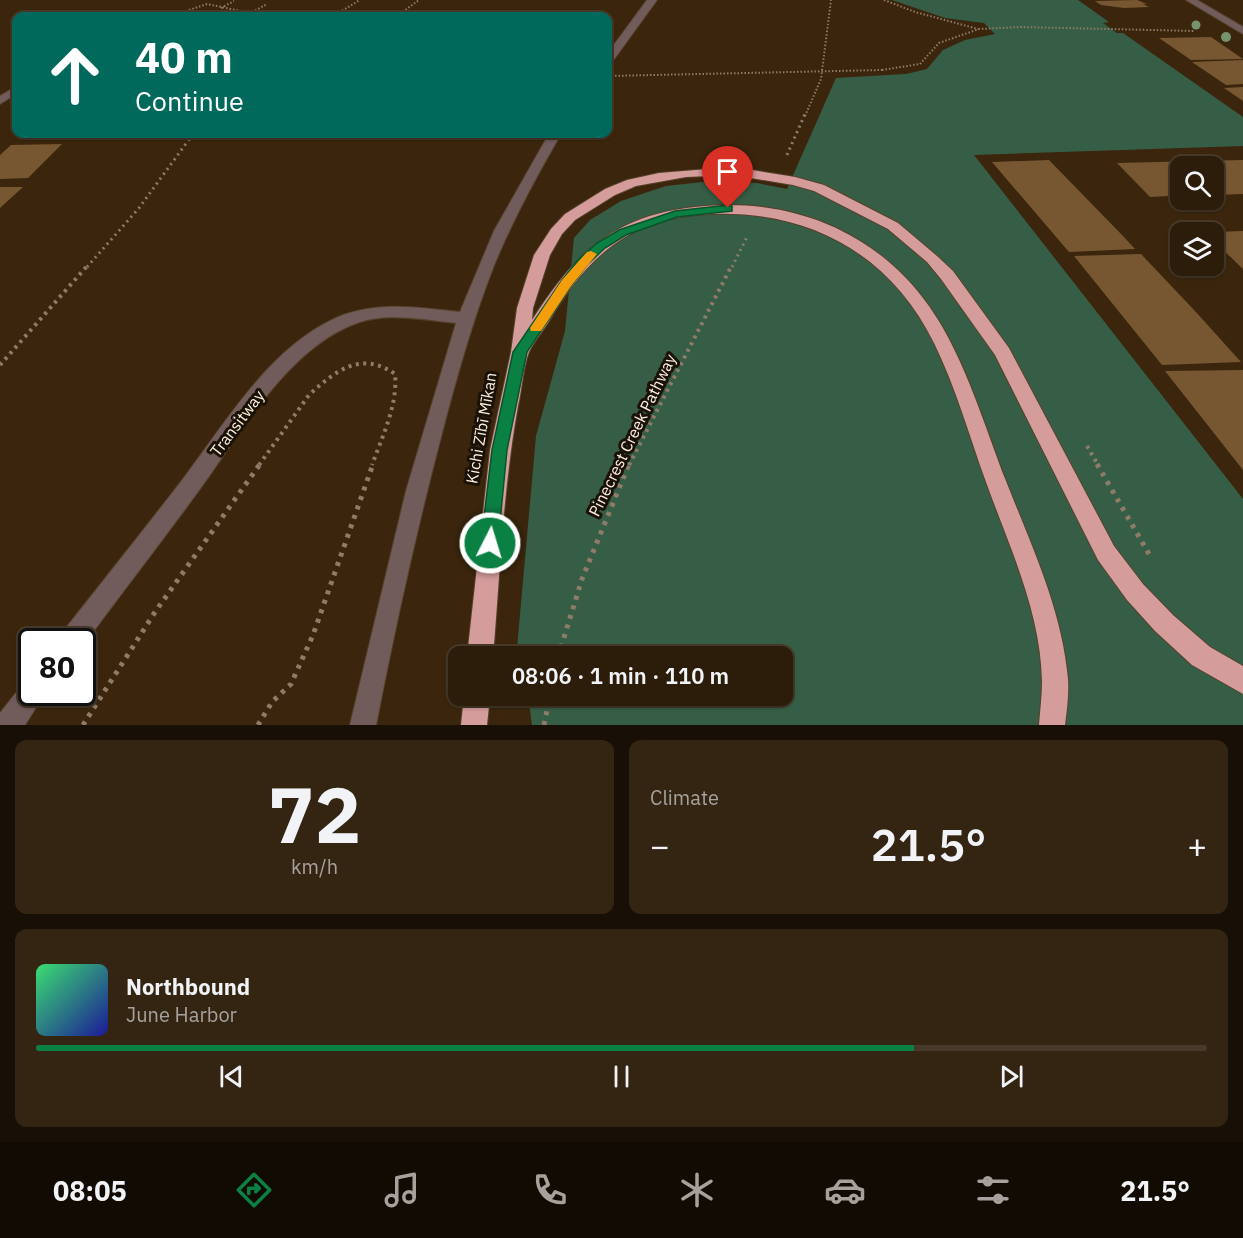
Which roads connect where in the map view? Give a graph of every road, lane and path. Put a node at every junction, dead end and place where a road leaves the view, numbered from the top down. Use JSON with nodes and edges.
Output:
{"nodes":[{"id":1,"x":360,"y":0,"type":"edge"},
{"id":2,"x":419,"y":0,"type":"edge"},
{"id":3,"x":652,"y":0,"type":"edge"},
{"id":4,"x":831,"y":0,"type":"edge"},
{"id":5,"x":884,"y":0,"type":"edge"},
{"id":6,"x":1191,"y":0,"type":"edge"},
{"id":7,"x":234,"y":1,"type":"edge"},
{"id":8,"x":267,"y":4,"type":"dead end"},
{"id":9,"x":220,"y":8,"type":"junction"},
{"id":10,"x":189,"y":10,"type":"dead end"},
{"id":11,"x":239,"y":12,"type":"edge"},
{"id":12,"x":252,"y":12,"type":"edge"},
{"id":13,"x":340,"y":12,"type":"edge"},
{"id":14,"x":403,"y":12,"type":"edge"},
{"id":15,"x":1241,"y":28,"type":"edge"},
{"id":16,"x":979,"y":29,"type":"junction"},
{"id":17,"x":1199,"y":31,"type":"dead end"},
{"id":18,"x":612,"y":55,"type":"edge"},
{"id":19,"x":612,"y":76,"type":"edge"},
{"id":20,"x":12,"y":92,"type":"dead end"},
{"id":21,"x":0,"y":100,"type":"edge"},
{"id":22,"x":190,"y":138,"type":"edge"},
{"id":23,"x":553,"y":138,"type":"edge"},
{"id":24,"x":787,"y":156,"type":"dead end"},
{"id":25,"x":749,"y":233,"type":"dead end"},
{"id":26,"x":467,"y":319,"type":"junction"},
{"id":27,"x":520,"y":352,"type":"junction"},
{"id":28,"x":0,"y":365,"type":"edge"},
{"id":29,"x":82,"y":628,"type":"edge"},
{"id":30,"x":481,"y":646,"type":"edge"},
{"id":31,"x":561,"y":646,"type":"edge"},
{"id":32,"x":1243,"y":681,"type":"edge"},
{"id":33,"x":22,"y":706,"type":"edge"},
{"id":34,"x":476,"y":706,"type":"edge"},
{"id":35,"x":548,"y":706,"type":"edge"},
{"id":36,"x":8,"y":725,"type":"edge"},
{"id":37,"x":83,"y":725,"type":"edge"},
{"id":38,"x":258,"y":725,"type":"edge"},
{"id":39,"x":363,"y":725,"type":"edge"},
{"id":40,"x":474,"y":725,"type":"edge"},
{"id":41,"x":544,"y":725,"type":"edge"},
{"id":42,"x":1052,"y":725,"type":"edge"}],
"edges":[{"from":1,"to":13,"type":"path"},
{"from":2,"to":14,"type":"path"},
{"from":3,"to":18,"type":"street"},
{"from":4,"to":24,"type":"path"},
{"from":5,"to":16,"type":"path"},
{"from":6,"to":15,"type":"street"},
{"from":7,"to":9,"type":"path"},
{"from":8,"to":12,"type":"path"},
{"from":9,"to":10,"type":"path"},
{"from":9,"to":11,"type":"path"},
{"from":16,"to":17,"type":"path"},
{"from":16,"to":19,"type":"path","bridge":true},
{"from":20,"to":21,"type":"street"},
{"from":22,"to":28,"type":"path"},
{"from":23,"to":26,"type":"street"},
{"from":25,"to":31,"type":"path","name":"Pinecrest Creek Pathway"},
{"from":26,"to":29,"type":"street","name":"Transitway"},
{"from":26,"to":39,"type":"street"},
{"from":27,"to":30,"type":"highway","name":"Kichi Zībī Mīkan"},
{"from":27,"to":32,"type":"highway","name":"Kichi Zībī Mīkan"},
{"from":27,"to":42,"type":"highway"},
{"from":33,"to":36,"type":"street"},
{"from":34,"to":40,"type":"highway"},
{"from":35,"to":41,"type":"path"},
{"from":37,"to":38,"type":"path"}]}
